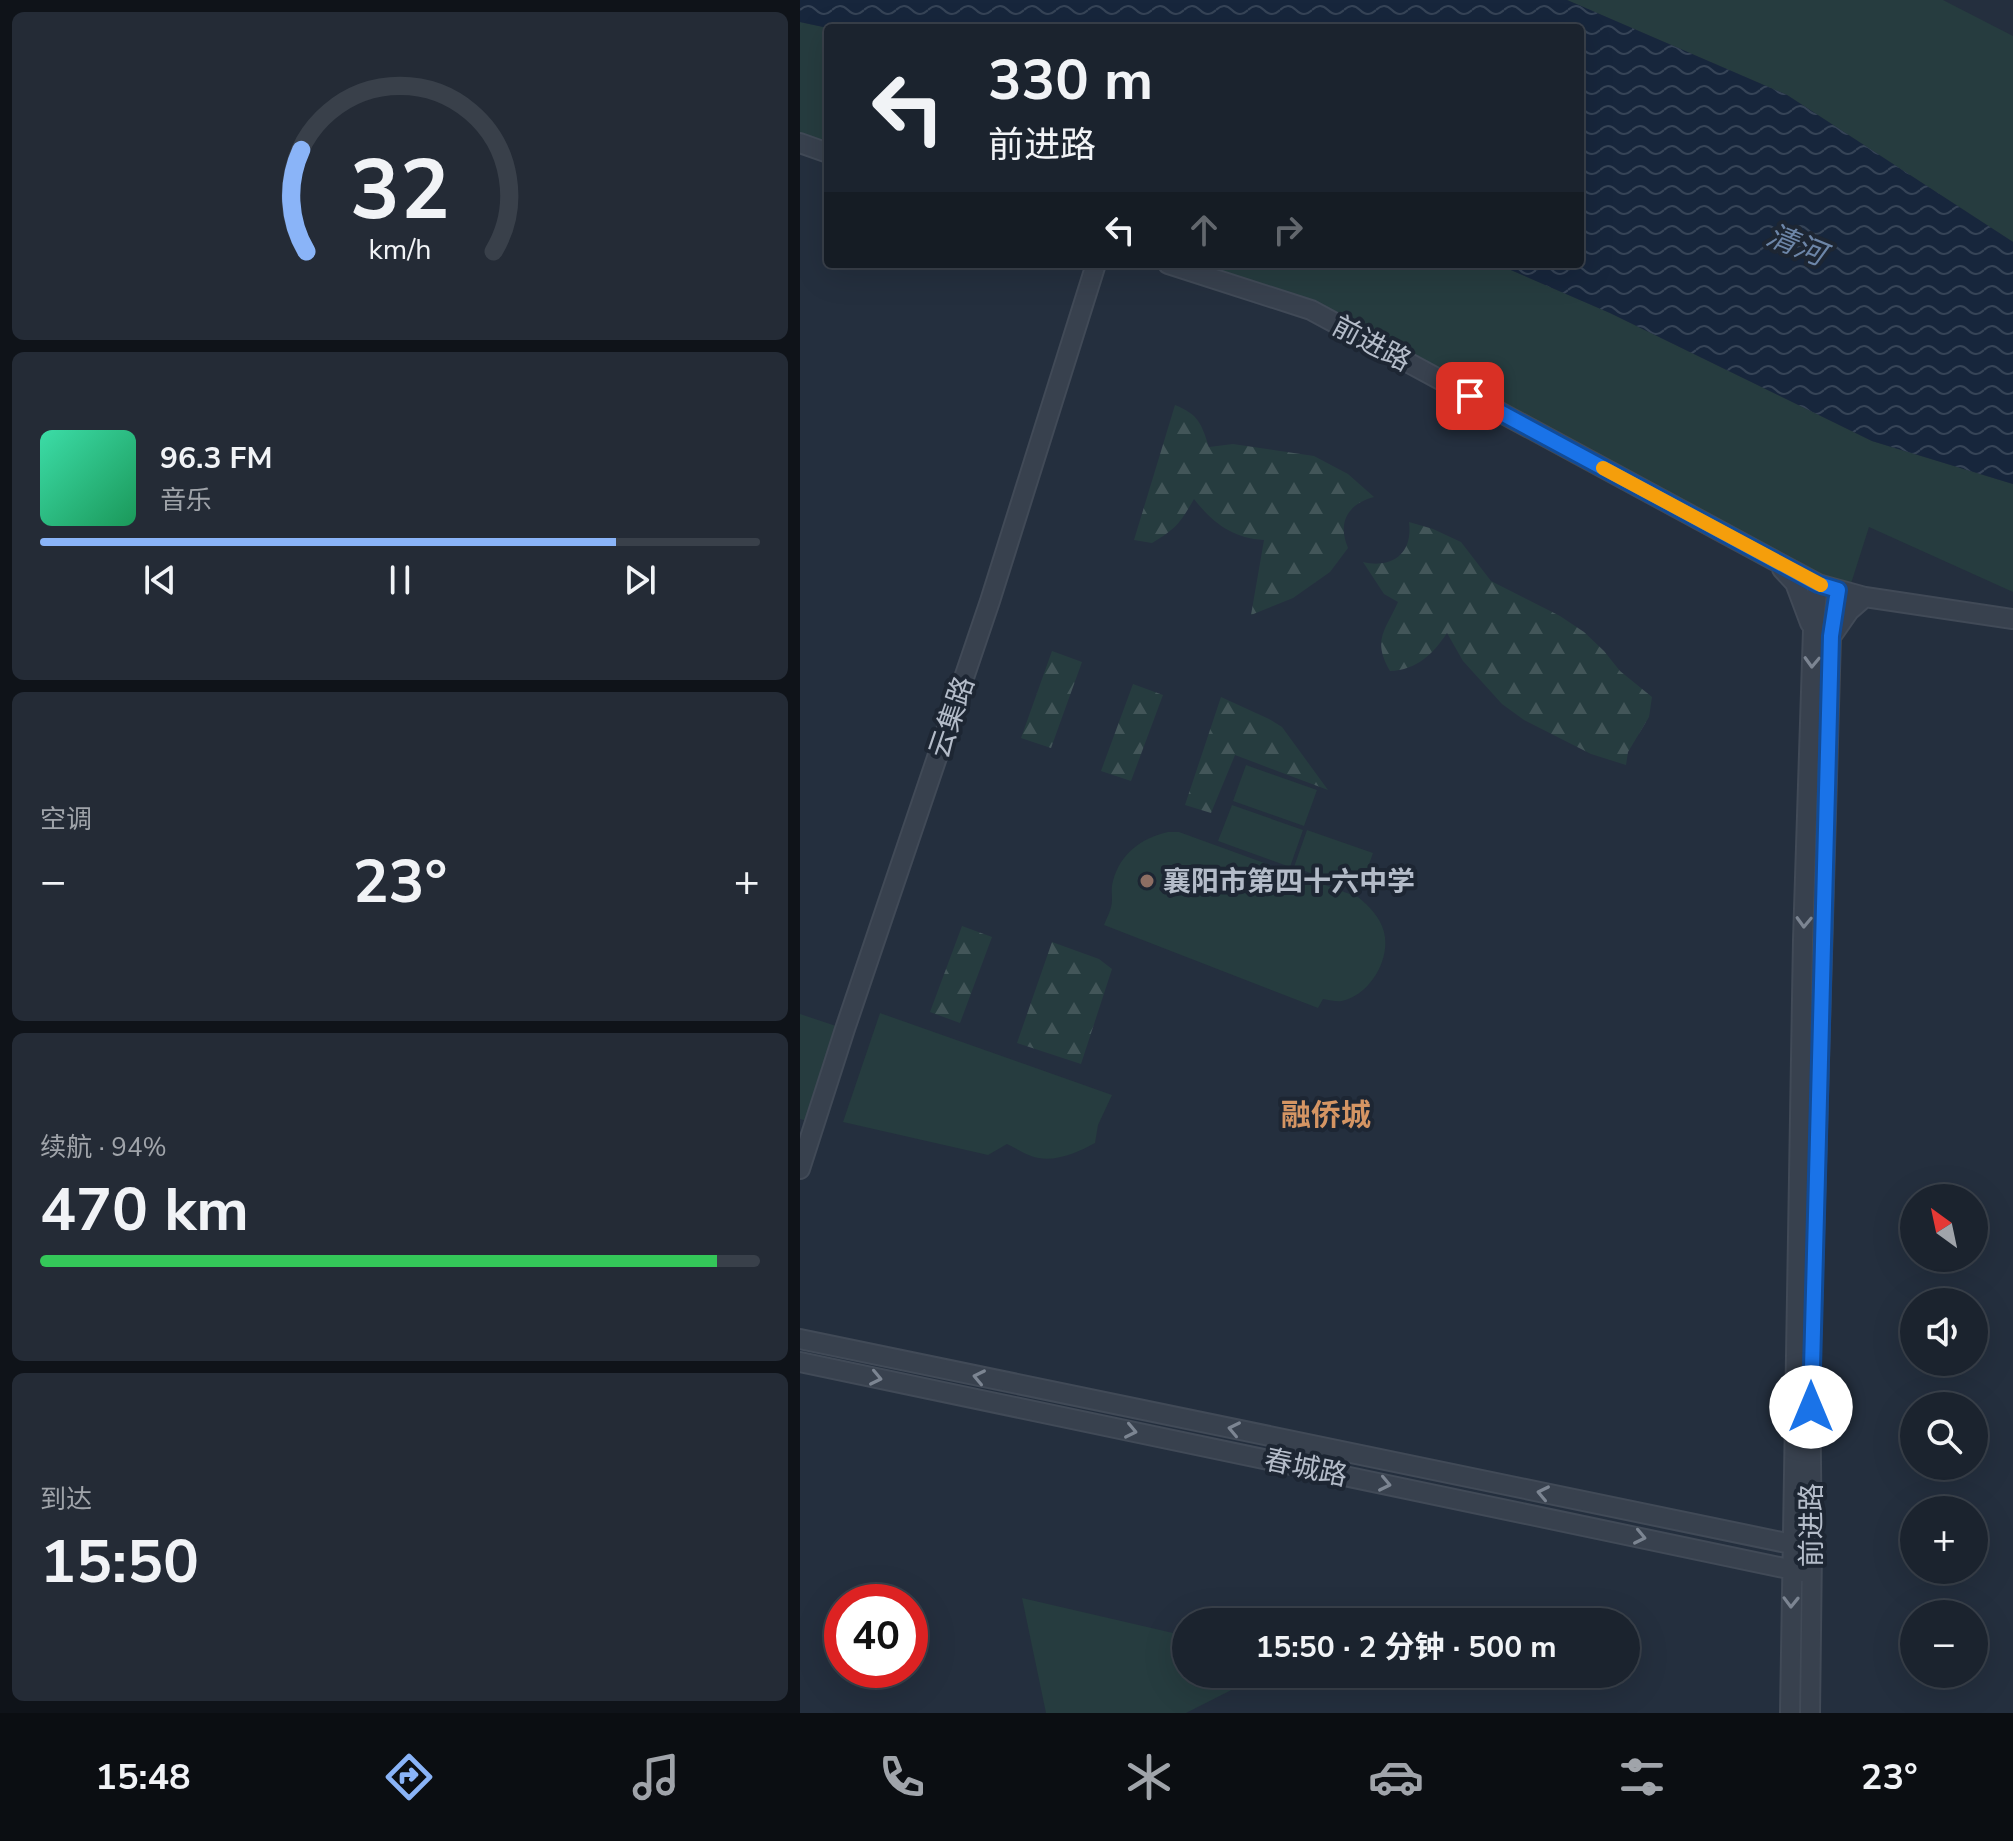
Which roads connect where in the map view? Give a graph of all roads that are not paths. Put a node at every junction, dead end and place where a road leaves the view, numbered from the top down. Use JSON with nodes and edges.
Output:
{"nodes":[{"id":1,"x":800,"y":143,"type":"edge"},
{"id":2,"x":824,"y":152,"type":"edge"},
{"id":3,"x":1095,"y":268,"type":"edge"},
{"id":4,"x":1180,"y":268,"type":"edge"},
{"id":5,"x":1774,"y":561,"type":"junction"},
{"id":6,"x":1818,"y":584,"type":"junction"},
{"id":7,"x":1838,"y":590,"type":"junction"},
{"id":8,"x":1865,"y":597,"type":"junction"},
{"id":9,"x":2013,"y":619,"type":"edge"},
{"id":10,"x":1813,"y":630,"type":"junction"},
{"id":11,"x":1831,"y":636,"type":"junction"},
{"id":12,"x":800,"y":1169,"type":"edge"},
{"id":13,"x":800,"y":1339,"type":"edge"},
{"id":14,"x":800,"y":1362,"type":"edge"},
{"id":15,"x":1792,"y":1544,"type":"junction"},
{"id":16,"x":1812,"y":1549,"type":"junction"},
{"id":17,"x":1792,"y":1569,"type":"junction"},
{"id":18,"x":1811,"y":1574,"type":"junction"},
{"id":19,"x":1790,"y":1713,"type":"edge"},
{"id":20,"x":1810,"y":1713,"type":"edge"}],
"edges":[{"from":1,"to":2,"type":"street"},
{"from":3,"to":12,"type":"street","name":"云集路"},
{"from":4,"to":5,"type":"street","name":"前进路"},
{"from":5,"to":6,"type":"street","name":"前进路"},
{"from":5,"to":10,"type":"street"},
{"from":6,"to":7,"type":"street","name":"前进路"},
{"from":6,"to":10,"type":"street","name":"前进路"},
{"from":7,"to":8,"type":"street"},
{"from":7,"to":11,"type":"street","name":"前进路"},
{"from":8,"to":9,"type":"street"},
{"from":8,"to":11,"type":"street"},
{"from":10,"to":15,"type":"street","name":"前进路","one_way":true},
{"from":11,"to":16,"type":"street","name":"前进路"},
{"from":15,"to":13,"type":"street","name":"春城路","one_way":true},
{"from":14,"to":17,"type":"street","name":"春城路","one_way":true},
{"from":15,"to":16,"type":"street","name":"春城路"},
{"from":15,"to":17,"type":"street","name":"前进路"},
{"from":16,"to":18,"type":"street","name":"前进路"},
{"from":17,"to":18,"type":"street","name":"春城路"},
{"from":17,"to":19,"type":"street","name":"前进路","one_way":true},
{"from":18,"to":20,"type":"street","name":"前进路"}]}
